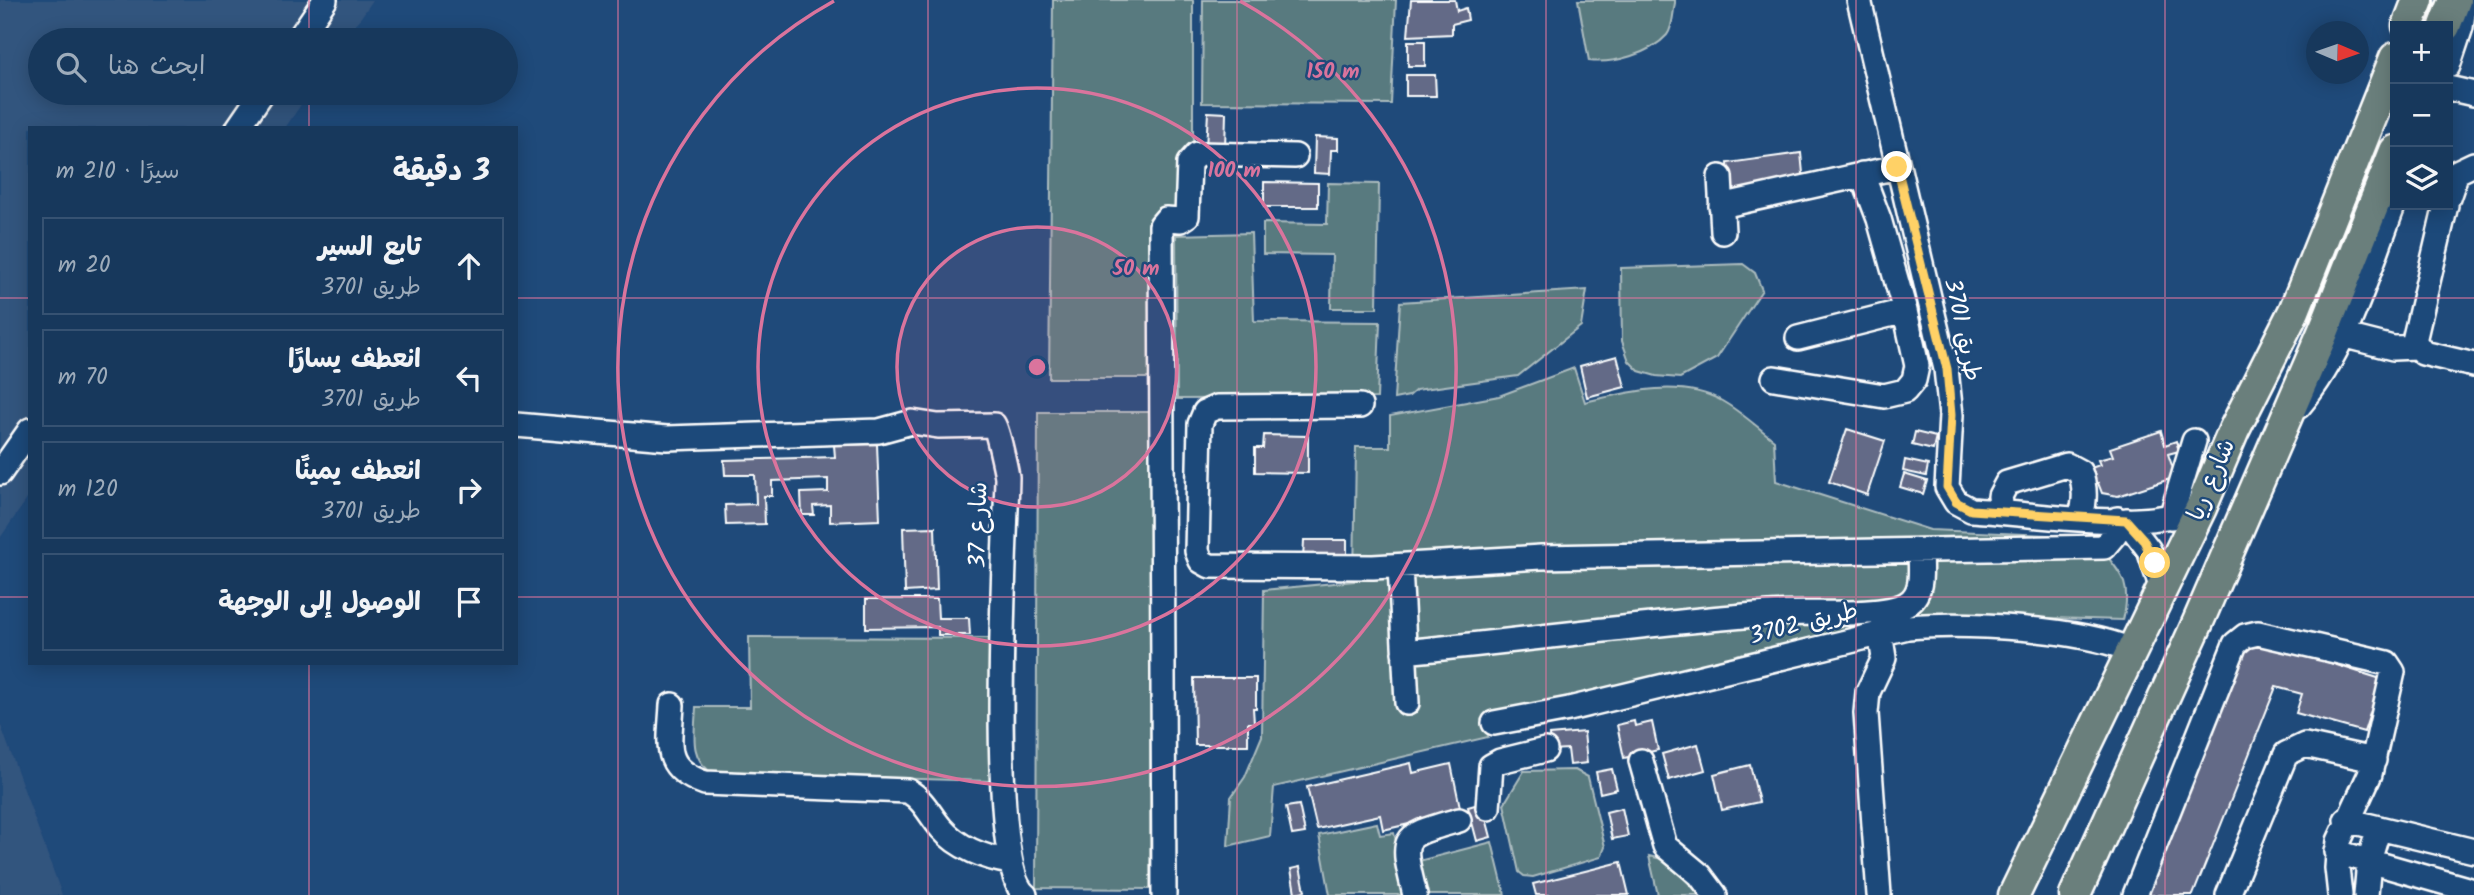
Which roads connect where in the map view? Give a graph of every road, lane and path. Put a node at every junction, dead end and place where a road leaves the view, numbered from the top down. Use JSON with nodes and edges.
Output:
{"nodes":[{"id":1,"x":326,"y":0,"type":"edge"},
{"id":2,"x":1859,"y":0,"type":"edge"},
{"id":3,"x":2418,"y":0,"type":"edge"},
{"id":4,"x":2455,"y":0,"type":"edge"},
{"id":5,"x":2465,"y":0,"type":"edge"},
{"id":6,"x":2410,"y":21,"type":"edge"},
{"id":7,"x":2447,"y":21,"type":"edge"},
{"id":8,"x":306,"y":28,"type":"edge"},
{"id":9,"x":2453,"y":51,"type":"edge"},
{"id":10,"x":2390,"y":71,"type":"edge"},
{"id":11,"x":2453,"y":89,"type":"edge"},
{"id":12,"x":2474,"y":94,"type":"edge"},
{"id":13,"x":253,"y":105,"type":"edge"},
{"id":14,"x":238,"y":126,"type":"edge"},
{"id":15,"x":1295,"y":156,"type":"dead end"},
{"id":16,"x":2474,"y":164,"type":"edge"},
{"id":17,"x":2390,"y":166,"type":"edge"},
{"id":18,"x":1897,"y":167,"type":"junction"},
{"id":19,"x":1862,"y":174,"type":"junction"},
{"id":20,"x":1720,"y":177,"type":"dead end"},
{"id":21,"x":2453,"y":184,"type":"edge"},
{"id":22,"x":1721,"y":206,"type":"junction"},
{"id":23,"x":2391,"y":210,"type":"edge"},
{"id":24,"x":2445,"y":210,"type":"edge"},
{"id":25,"x":1723,"y":232,"type":"dead end"},
{"id":26,"x":1905,"y":311,"type":"junction"},
{"id":27,"x":2333,"y":333,"type":"junction"},
{"id":28,"x":1798,"y":338,"type":"dead end"},
{"id":29,"x":2416,"y":347,"type":"junction"},
{"id":30,"x":2474,"y":365,"type":"edge"},
{"id":31,"x":1774,"y":378,"type":"dead end"},
{"id":32,"x":1360,"y":406,"type":"dead end"},
{"id":33,"x":518,"y":425,"type":"edge"},
{"id":34,"x":28,"y":433,"type":"edge"},
{"id":35,"x":2194,"y":441,"type":"dead end"},
{"id":36,"x":0,"y":473,"type":"edge"},
{"id":37,"x":2201,"y":508,"type":"junction"},
{"id":38,"x":2002,"y":512,"type":"junction"},
{"id":39,"x":2171,"y":517,"type":"junction"},
{"id":40,"x":2081,"y":518,"type":"junction"},
{"id":41,"x":2121,"y":519,"type":"junction"},
{"id":42,"x":1920,"y":551,"type":"junction"},
{"id":43,"x":1400,"y":566,"type":"junction"},
{"id":44,"x":2162,"y":589,"type":"junction"},
{"id":45,"x":1880,"y":632,"type":"junction"},
{"id":46,"x":2131,"y":650,"type":"junction"},
{"id":47,"x":1405,"y":652,"type":"junction"},
{"id":48,"x":1407,"y":703,"type":"dead end"},
{"id":49,"x":672,"y":705,"type":"dead end"},
{"id":50,"x":1545,"y":750,"type":"dead end"},
{"id":51,"x":1517,"y":756,"type":"junction"},
{"id":52,"x":2374,"y":760,"type":"junction"},
{"id":53,"x":1641,"y":761,"type":"dead end"},
{"id":54,"x":1488,"y":808,"type":"dead end"},
{"id":55,"x":1459,"y":820,"type":"dead end"},
{"id":56,"x":2346,"y":820,"type":"junction"},
{"id":57,"x":2379,"y":828,"type":"junction"},
{"id":58,"x":2474,"y":851,"type":"edge"},
{"id":59,"x":2337,"y":852,"type":"junction"},
{"id":60,"x":2369,"y":861,"type":"junction"},
{"id":61,"x":1010,"y":862,"type":"junction"},
{"id":62,"x":2474,"y":891,"type":"edge"},
{"id":63,"x":1025,"y":895,"type":"edge"},
{"id":64,"x":1164,"y":895,"type":"edge"},
{"id":65,"x":1415,"y":895,"type":"edge"},
{"id":66,"x":1715,"y":895,"type":"edge"},
{"id":67,"x":1879,"y":895,"type":"edge"},
{"id":68,"x":2014,"y":895,"type":"edge"},
{"id":69,"x":2075,"y":895,"type":"edge"},
{"id":70,"x":2135,"y":895,"type":"edge"},
{"id":71,"x":2228,"y":895,"type":"edge"},
{"id":72,"x":2340,"y":895,"type":"edge"},
{"id":73,"x":2366,"y":895,"type":"edge"}],
"edges":[{"from":1,"to":8,"type":"street"},
{"from":2,"to":18,"type":"street","name":"طريق 3701"},
{"from":3,"to":6,"type":"main road"},
{"from":4,"to":7,"type":"main road"},
{"from":5,"to":9,"type":"street"},
{"from":10,"to":37,"type":"main road","name":"شارع ريا"},
{"from":11,"to":12,"type":"street"},
{"from":13,"to":14,"type":"street"},
{"from":15,"to":64,"type":"street"},
{"from":16,"to":21,"type":"street"},
{"from":17,"to":27,"type":"main road","name":"شارع ريا"},
{"from":18,"to":19,"type":"street"},
{"from":18,"to":38,"type":"street","name":"طريق 3701"},
{"from":19,"to":22,"type":"street"},
{"from":19,"to":26,"type":"street"},
{"from":20,"to":22,"type":"street"},
{"from":22,"to":25,"type":"street"},
{"from":23,"to":27,"type":"street"},
{"from":24,"to":29,"type":"street"},
{"from":26,"to":28,"type":"street"},
{"from":26,"to":31,"type":"street"},
{"from":27,"to":29,"type":"street"},
{"from":27,"to":69,"type":"main road","name":"شارع ريا"},
{"from":29,"to":30,"type":"street"},
{"from":32,"to":43,"type":"street"},
{"from":33,"to":61,"type":"street","name":"شارع 37"},
{"from":34,"to":36,"type":"street"},
{"from":35,"to":39,"type":"street"},
{"from":37,"to":39,"type":"street","name":"طريق 3701"},
{"from":37,"to":44,"type":"main road","name":"شارع ريا"},
{"from":38,"to":40,"type":"street","name":"طريق 3701"},
{"from":38,"to":40,"type":"street"},
{"from":39,"to":41,"type":"street","name":"طريق 3701"},
{"from":40,"to":41,"type":"street","name":"طريق 3701"},
{"from":41,"to":42,"type":"street"},
{"from":41,"to":44,"type":"street"},
{"from":42,"to":43,"type":"street"},
{"from":42,"to":47,"type":"street"},
{"from":43,"to":47,"type":"street"},
{"from":44,"to":46,"type":"main road","name":"شارع ريا"},
{"from":45,"to":46,"type":"street","name":"طريق 3702"},
{"from":45,"to":51,"type":"street","name":"طريق 3702"},
{"from":45,"to":67,"type":"street"},
{"from":46,"to":68,"type":"main road","name":"شارع ريا"},
{"from":47,"to":48,"type":"street"},
{"from":49,"to":61,"type":"street"},
{"from":50,"to":51,"type":"street"},
{"from":51,"to":54,"type":"street"},
{"from":52,"to":56,"type":"street"},
{"from":52,"to":70,"type":"street"},
{"from":52,"to":71,"type":"street"},
{"from":53,"to":66,"type":"street"},
{"from":55,"to":65,"type":"street"},
{"from":56,"to":57,"type":"street"},
{"from":56,"to":59,"type":"street"},
{"from":57,"to":58,"type":"street"},
{"from":57,"to":60,"type":"street"},
{"from":59,"to":60,"type":"street"},
{"from":59,"to":72,"type":"street"},
{"from":60,"to":62,"type":"street"},
{"from":60,"to":73,"type":"street"},
{"from":61,"to":63,"type":"street","name":"شارع 37"}]}
